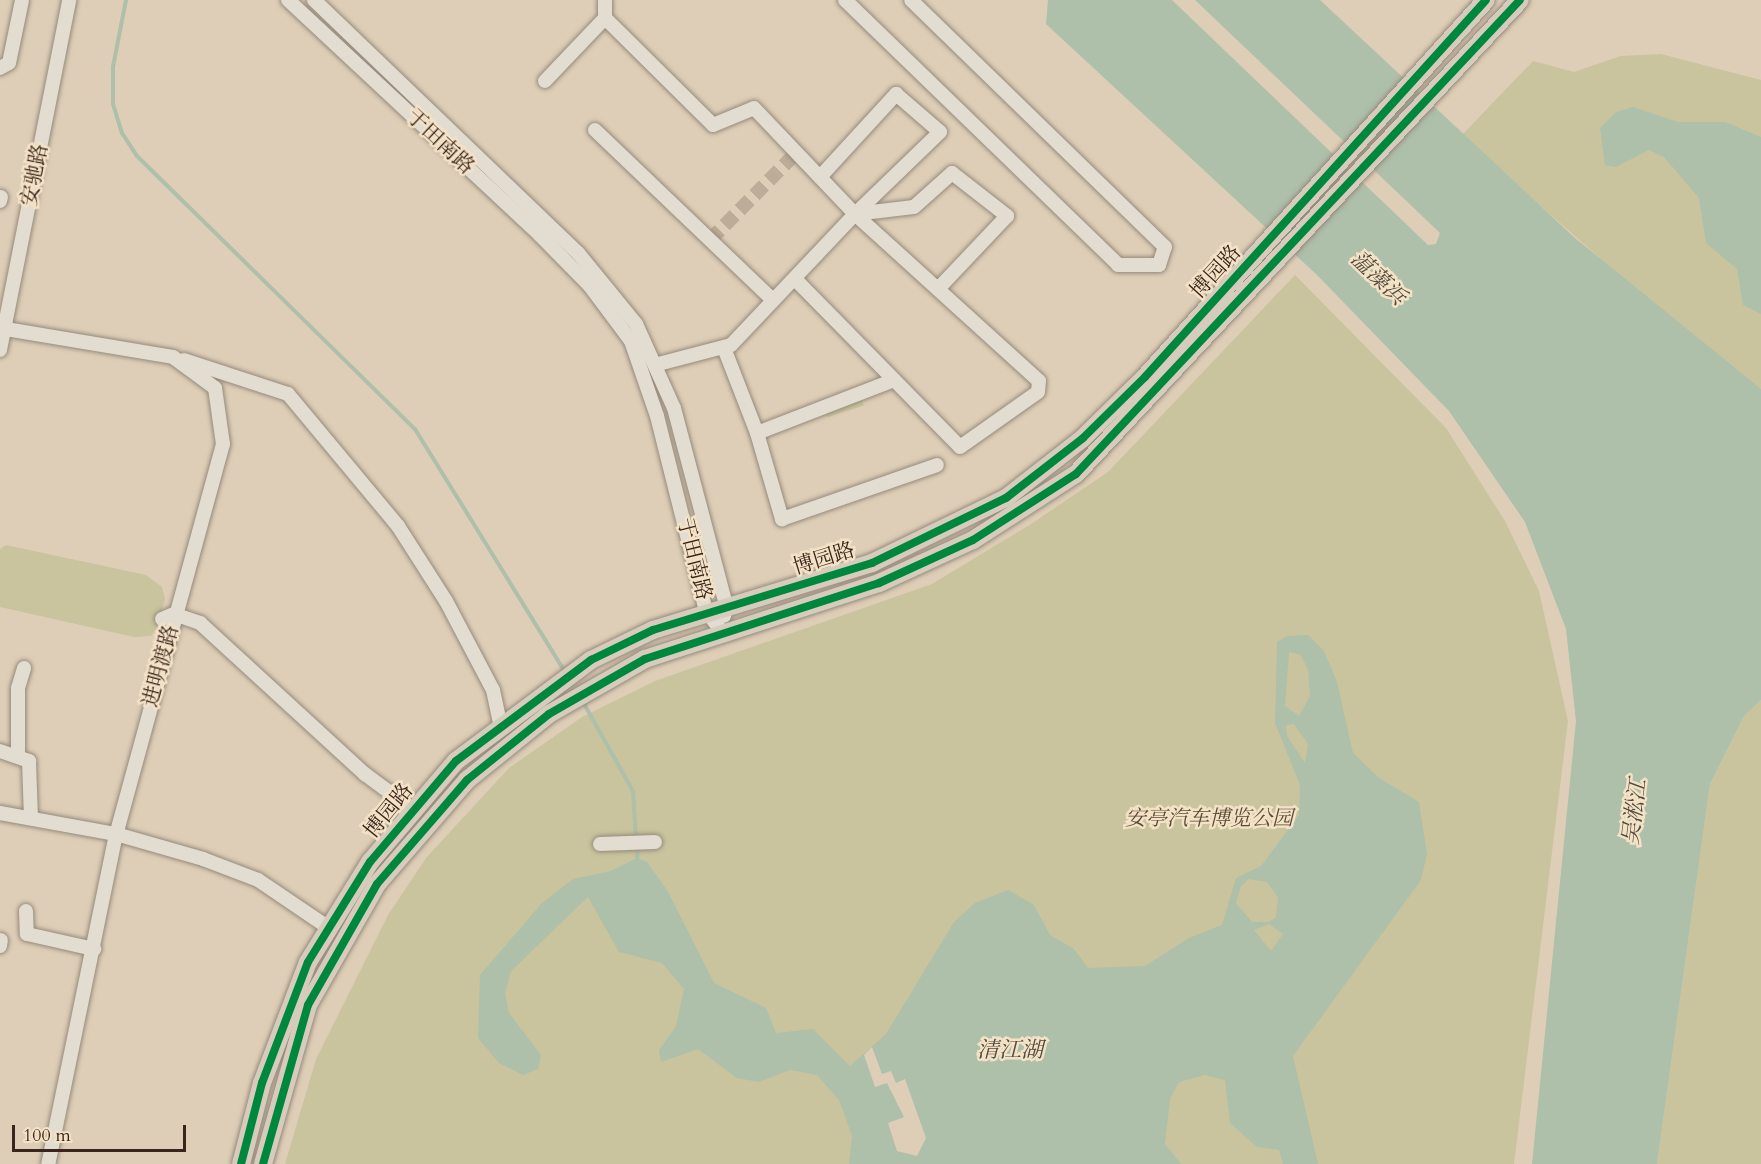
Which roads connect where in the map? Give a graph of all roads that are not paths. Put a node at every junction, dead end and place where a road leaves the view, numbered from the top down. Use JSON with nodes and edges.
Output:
{"nodes":[{"id":1,"x":22,"y":0,"type":"edge"},
{"id":2,"x":69,"y":0,"type":"edge"},
{"id":3,"x":288,"y":0,"type":"edge"},
{"id":4,"x":314,"y":0,"type":"edge"},
{"id":5,"x":605,"y":0,"type":"edge"},
{"id":6,"x":845,"y":0,"type":"edge"},
{"id":7,"x":910,"y":0,"type":"edge"},
{"id":8,"x":1520,"y":0,"type":"edge"},
{"id":9,"x":1485,"y":1,"type":"edge"},
{"id":10,"x":605,"y":18,"type":"junction"},
{"id":11,"x":0,"y":68,"type":"edge"},
{"id":12,"x":544,"y":81,"type":"dead end"},
{"id":13,"x":595,"y":130,"type":"dead end"},
{"id":14,"x":483,"y":162,"type":"junction"},
{"id":15,"x":474,"y":174,"type":"junction"},
{"id":16,"x":819,"y":177,"type":"junction"},
{"id":17,"x":855,"y":214,"type":"junction"},
{"id":18,"x":795,"y":279,"type":"junction"},
{"id":19,"x":938,"y":289,"type":"junction"},
{"id":20,"x":773,"y":300,"type":"junction"},
{"id":21,"x":2,"y":328,"type":"edge"},
{"id":22,"x":724,"y":348,"type":"junction"},
{"id":23,"x":0,"y":350,"type":"edge"},
{"id":24,"x":173,"y":357,"type":"junction"},
{"id":25,"x":658,"y":364,"type":"junction"},
{"id":26,"x":894,"y":380,"type":"junction"},
{"id":27,"x":757,"y":433,"type":"junction"},
{"id":28,"x":937,"y":465,"type":"dead end"},
{"id":29,"x":726,"y":604,"type":"junction"},
{"id":30,"x":706,"y":610,"type":"junction"},
{"id":31,"x":168,"y":617,"type":"junction"},
{"id":32,"x":721,"y":630,"type":"junction"},
{"id":33,"x":24,"y":668,"type":"dead end"},
{"id":34,"x":500,"y":723,"type":"junction"},
{"id":35,"x":0,"y":751,"type":"edge"},
{"id":36,"x":18,"y":755,"type":"junction"},
{"id":37,"x":412,"y":809,"type":"junction"},
{"id":38,"x":0,"y":813,"type":"edge"},
{"id":39,"x":32,"y":818,"type":"junction"},
{"id":40,"x":116,"y":834,"type":"junction"},
{"id":41,"x":655,"y":842,"type":"dead end"},
{"id":42,"x":600,"y":844,"type":"dead end"},
{"id":43,"x":26,"y":911,"type":"dead end"},
{"id":44,"x":329,"y":928,"type":"junction"},
{"id":45,"x":94,"y":949,"type":"junction"},
{"id":46,"x":48,"y":1164,"type":"edge"},
{"id":47,"x":241,"y":1164,"type":"edge"},
{"id":48,"x":263,"y":1164,"type":"edge"}],
"edges":[{"from":1,"to":11,"type":"street"},
{"from":2,"to":21,"type":"street","name":"安驰路"},
{"from":3,"to":15,"type":"street","name":"于田南路"},
{"from":4,"to":14,"type":"street","name":"于田南路"},
{"from":5,"to":10,"type":"street"},
{"from":6,"to":7,"type":"street"},
{"from":8,"to":32,"type":"main road","name":"博园路"},
{"from":9,"to":29,"type":"main road","name":"博园路"},
{"from":10,"to":12,"type":"street"},
{"from":10,"to":16,"type":"street"},
{"from":13,"to":20,"type":"street"},
{"from":14,"to":15,"type":"street"},
{"from":14,"to":25,"type":"street","name":"于田南路"},
{"from":15,"to":30,"type":"street","name":"于田南路"},
{"from":16,"to":17,"type":"street"},
{"from":16,"to":17,"type":"street"},
{"from":17,"to":18,"type":"street"},
{"from":17,"to":19,"type":"street"},
{"from":17,"to":19,"type":"street"},
{"from":18,"to":20,"type":"street"},
{"from":18,"to":26,"type":"street"},
{"from":19,"to":26,"type":"street"},
{"from":20,"to":22,"type":"street"},
{"from":21,"to":23,"type":"street","name":"安驰路"},
{"from":21,"to":24,"type":"street","name":"进明渡路"},
{"from":22,"to":25,"type":"street"},
{"from":22,"to":27,"type":"street"},
{"from":24,"to":31,"type":"street","name":"进明渡路"},
{"from":24,"to":34,"type":"street"},
{"from":25,"to":29,"type":"street","name":"于田南路"},
{"from":26,"to":27,"type":"street"},
{"from":27,"to":28,"type":"street"},
{"from":29,"to":30,"type":"main road","name":"博园路"},
{"from":29,"to":32,"type":"street","name":"于田南路"},
{"from":30,"to":32,"type":"street","name":"于田南路"},
{"from":30,"to":34,"type":"main road","name":"博园路"},
{"from":31,"to":37,"type":"street"},
{"from":31,"to":40,"type":"street","name":"进明渡路"},
{"from":32,"to":48,"type":"main road","name":"博园路"},
{"from":33,"to":36,"type":"street"},
{"from":34,"to":37,"type":"main road","name":"博园路"},
{"from":35,"to":36,"type":"street"},
{"from":36,"to":39,"type":"street"},
{"from":37,"to":44,"type":"main road","name":"博园路"},
{"from":38,"to":39,"type":"street"},
{"from":39,"to":40,"type":"street"},
{"from":40,"to":44,"type":"street"},
{"from":40,"to":45,"type":"street","name":"进明渡路"},
{"from":41,"to":42,"type":"street"},
{"from":43,"to":45,"type":"street"},
{"from":44,"to":47,"type":"main road","name":"博园路"},
{"from":45,"to":46,"type":"street","name":"进明渡路"}]}
